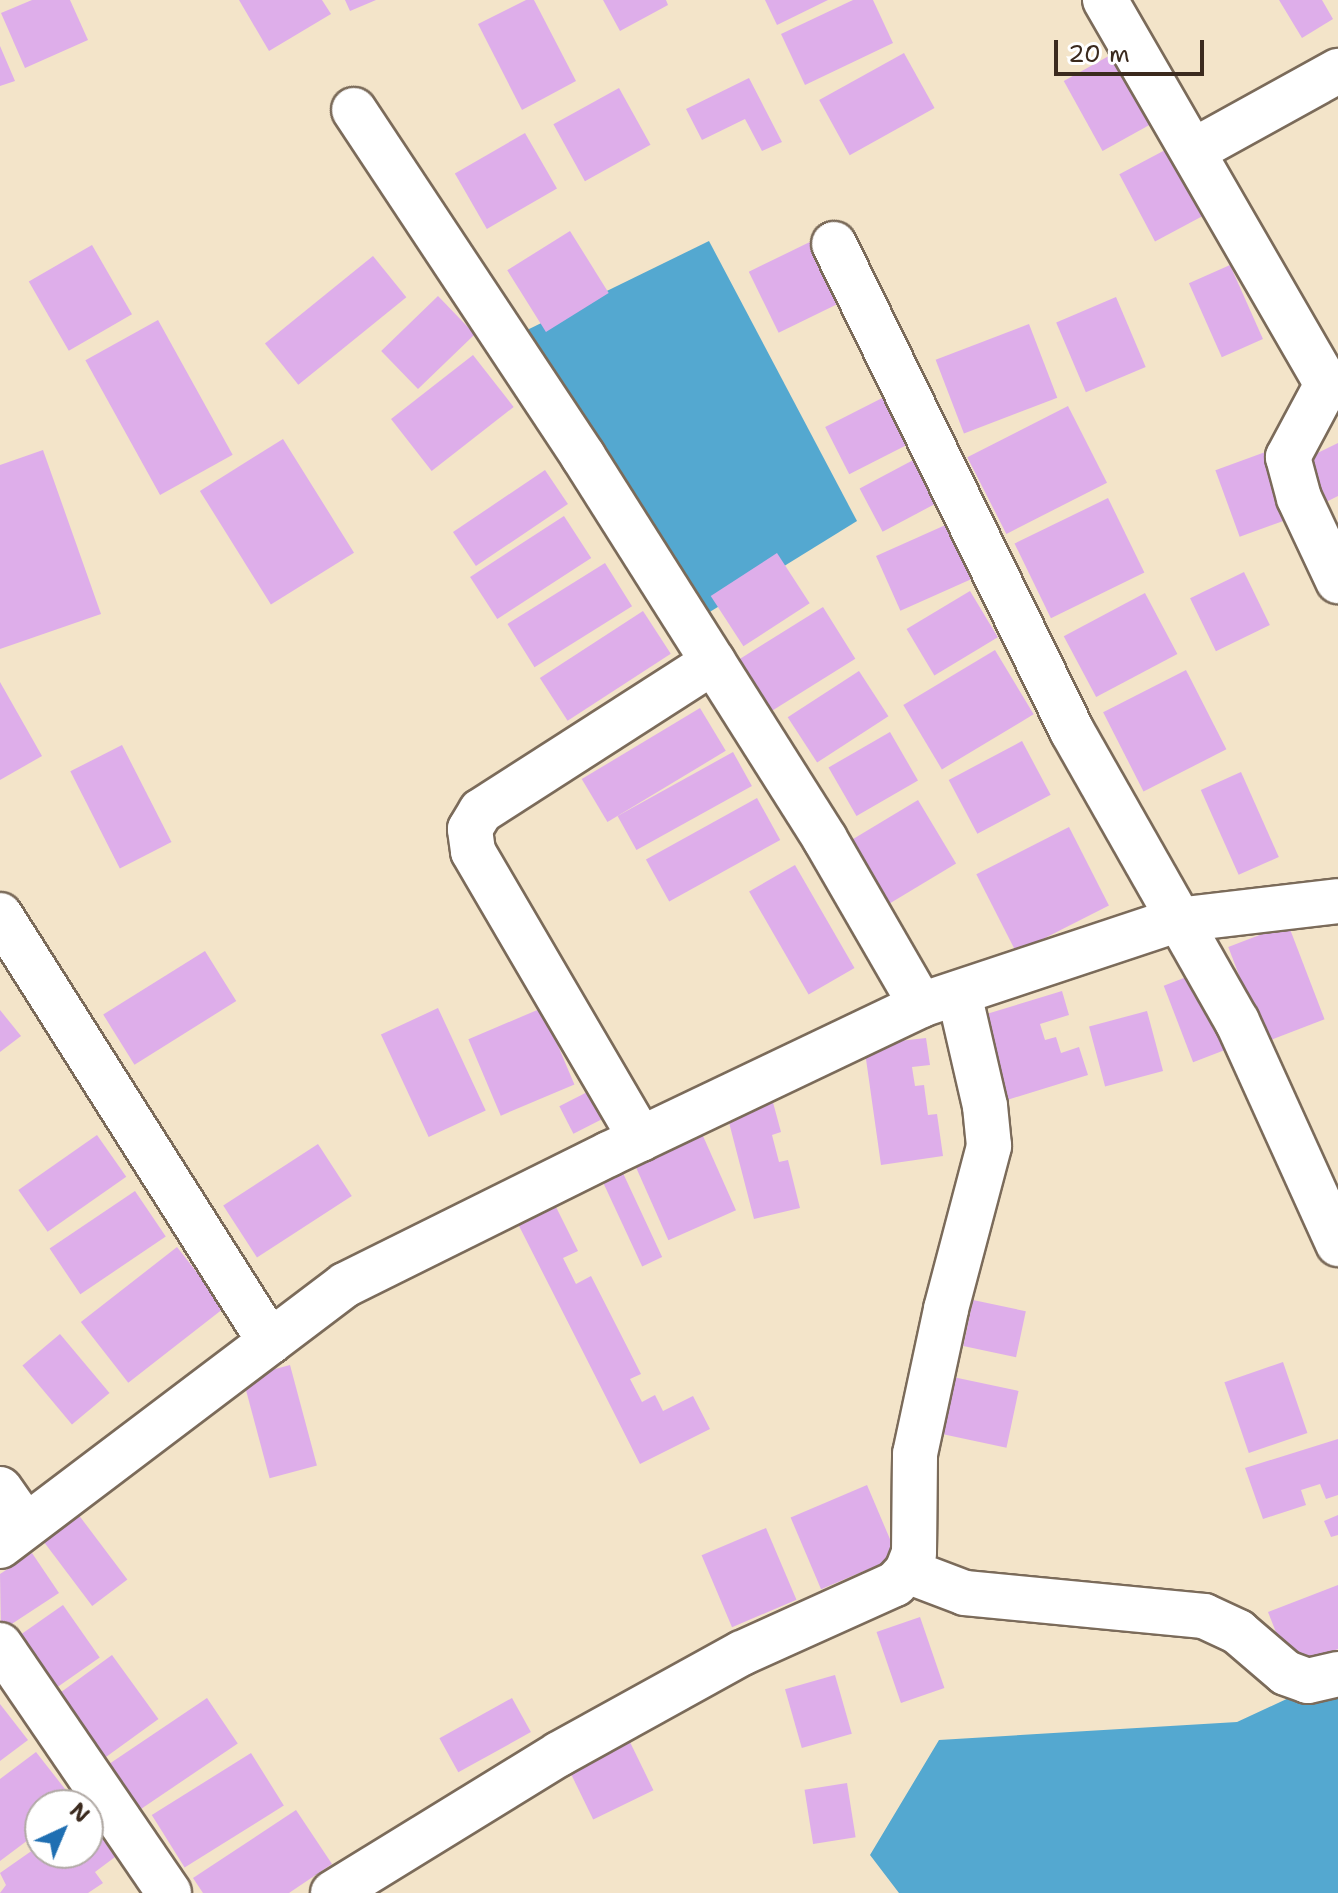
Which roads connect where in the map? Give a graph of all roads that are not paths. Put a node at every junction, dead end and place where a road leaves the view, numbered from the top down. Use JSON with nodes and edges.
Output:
{"nodes":[{"id":1,"x":1105,"y":0,"type":"edge"},
{"id":2,"x":1338,"y":71,"type":"edge"},
{"id":3,"x":354,"y":110,"type":"dead end"},
{"id":4,"x":1193,"y":151,"type":"junction"},
{"id":5,"x":834,"y":244,"type":"dead end"},
{"id":6,"x":1338,"y":581,"type":"edge"},
{"id":7,"x":713,"y":662,"type":"junction"},
{"id":8,"x":1338,"y":901,"type":"edge"},
{"id":9,"x":0,"y":915,"type":"edge"},
{"id":10,"x":1177,"y":920,"type":"junction"},
{"id":11,"x":940,"y":999,"type":"junction"},
{"id":12,"x":641,"y":1139,"type":"junction"},
{"id":13,"x":1338,"y":1244,"type":"edge"},
{"id":14,"x":270,"y":1342,"type":"junction"},
{"id":15,"x":0,"y":1489,"type":"edge"},
{"id":16,"x":13,"y":1536,"type":"edge"},
{"id":17,"x":907,"y":1571,"type":"junction"},
{"id":18,"x":0,"y":1645,"type":"edge"},
{"id":19,"x":1338,"y":1674,"type":"edge"},
{"id":20,"x":169,"y":1893,"type":"edge"},
{"id":21,"x":333,"y":1893,"type":"edge"}],
"edges":[{"from":1,"to":4,"type":"street"},
{"from":2,"to":4,"type":"street"},
{"from":3,"to":7,"type":"street"},
{"from":4,"to":6,"type":"street"},
{"from":5,"to":10,"type":"street"},
{"from":7,"to":11,"type":"street"},
{"from":7,"to":12,"type":"street"},
{"from":8,"to":10,"type":"street"},
{"from":9,"to":14,"type":"street"},
{"from":10,"to":11,"type":"street"},
{"from":10,"to":13,"type":"street"},
{"from":11,"to":12,"type":"street"},
{"from":11,"to":17,"type":"street"},
{"from":12,"to":14,"type":"street"},
{"from":14,"to":16,"type":"street"},
{"from":15,"to":16,"type":"street"},
{"from":17,"to":19,"type":"street"},
{"from":17,"to":21,"type":"street"},
{"from":18,"to":20,"type":"street"}]}
